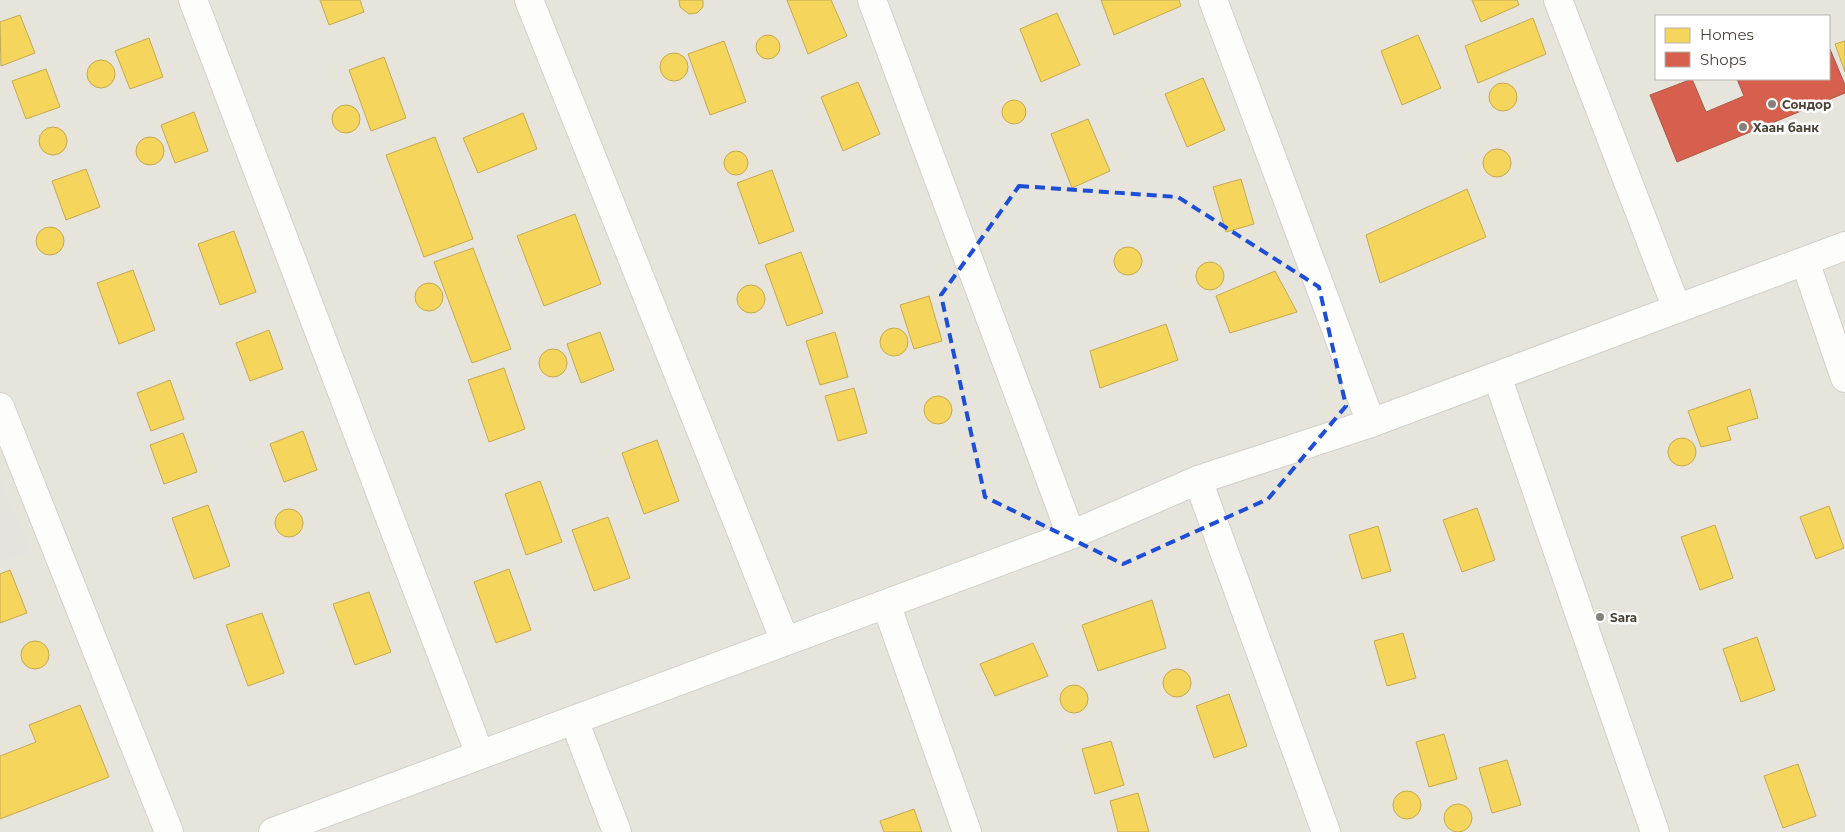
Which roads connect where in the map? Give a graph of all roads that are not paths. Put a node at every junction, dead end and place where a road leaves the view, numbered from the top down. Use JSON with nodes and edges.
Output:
{"nodes":[{"id":1,"x":194,"y":0,"type":"edge"},
{"id":2,"x":529,"y":0,"type":"edge"},
{"id":3,"x":872,"y":0,"type":"edge"},
{"id":4,"x":1213,"y":0,"type":"edge"},
{"id":5,"x":1558,"y":0,"type":"edge"},
{"id":6,"x":1845,"y":246,"type":"edge"},
{"id":7,"x":1805,"y":261,"type":"junction"},
{"id":8,"x":1677,"y":309,"type":"junction"},
{"id":9,"x":1497,"y":376,"type":"junction"},
{"id":10,"x":1845,"y":378,"type":"edge"},
{"id":11,"x":0,"y":407,"type":"edge"},
{"id":12,"x":1371,"y":423,"type":"junction"},
{"id":13,"x":1198,"y":480,"type":"junction"},
{"id":14,"x":1070,"y":535,"type":"junction"},
{"id":15,"x":886,"y":604,"type":"junction"},
{"id":16,"x":785,"y":641,"type":"junction"},
{"id":17,"x":574,"y":720,"type":"junction"},
{"id":18,"x":480,"y":755,"type":"junction"},
{"id":19,"x":168,"y":832,"type":"edge"},
{"id":20,"x":273,"y":832,"type":"edge"},
{"id":21,"x":617,"y":832,"type":"edge"},
{"id":22,"x":967,"y":832,"type":"edge"},
{"id":23,"x":1326,"y":832,"type":"edge"},
{"id":24,"x":1656,"y":832,"type":"edge"}],
"edges":[{"from":1,"to":18,"type":"street"},
{"from":2,"to":16,"type":"street"},
{"from":3,"to":14,"type":"street"},
{"from":4,"to":12,"type":"street"},
{"from":5,"to":8,"type":"street"},
{"from":6,"to":7,"type":"street"},
{"from":7,"to":8,"type":"street"},
{"from":7,"to":10,"type":"street"},
{"from":8,"to":9,"type":"street"},
{"from":9,"to":12,"type":"street"},
{"from":9,"to":24,"type":"street"},
{"from":11,"to":19,"type":"street"},
{"from":12,"to":13,"type":"street"},
{"from":13,"to":14,"type":"street"},
{"from":13,"to":23,"type":"street"},
{"from":14,"to":15,"type":"street"},
{"from":15,"to":16,"type":"street"},
{"from":15,"to":22,"type":"street"},
{"from":16,"to":17,"type":"street"},
{"from":17,"to":18,"type":"street"},
{"from":17,"to":21,"type":"street"},
{"from":18,"to":20,"type":"street"}]}
